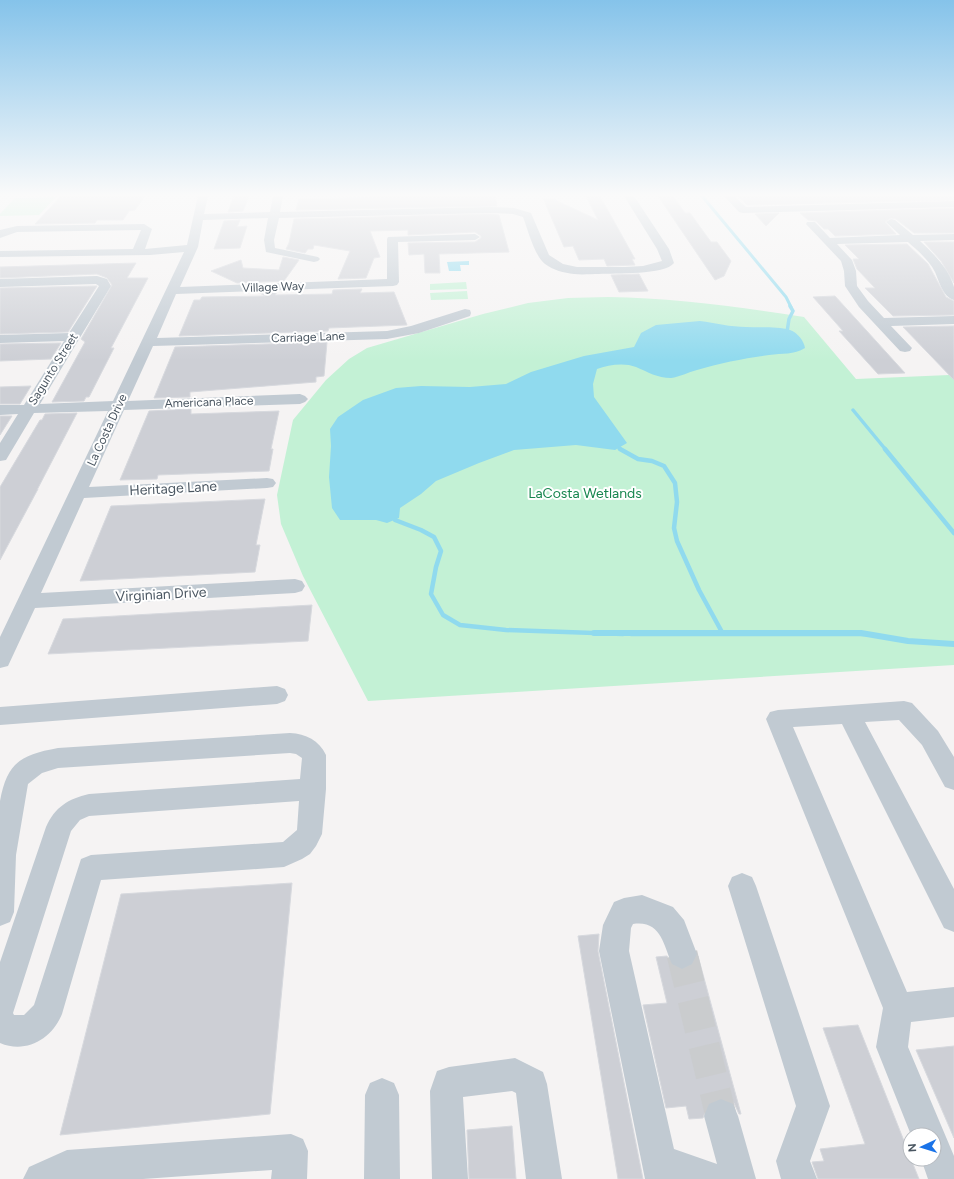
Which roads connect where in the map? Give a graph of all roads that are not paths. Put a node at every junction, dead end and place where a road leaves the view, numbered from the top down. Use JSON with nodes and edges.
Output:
{"nodes":[{"id":1,"x":35,"y":251,"type":"edge"},
{"id":2,"x":190,"y":251,"type":"edge"},
{"id":3,"x":275,"y":251,"type":"edge"},
{"id":4,"x":392,"y":251,"type":"edge"},
{"id":5,"x":543,"y":251,"type":"edge"},
{"id":6,"x":664,"y":251,"type":"edge"},
{"id":7,"x":838,"y":251,"type":"edge"},
{"id":8,"x":923,"y":251,"type":"edge"},
{"id":9,"x":0,"y":254,"type":"edge"},
{"id":10,"x":314,"y":259,"type":"dead end"},
{"id":11,"x":0,"y":284,"type":"edge"},
{"id":12,"x":171,"y":291,"type":"junction"},
{"id":13,"x":954,"y":296,"type":"edge"},
{"id":14,"x":465,"y":313,"type":"dead end"},
{"id":15,"x":954,"y":320,"type":"edge"},
{"id":16,"x":880,"y":322,"type":"junction"},
{"id":17,"x":72,"y":337,"type":"junction"},
{"id":18,"x":0,"y":339,"type":"edge"},
{"id":19,"x":147,"y":342,"type":"junction"},
{"id":20,"x":905,"y":348,"type":"dead end"},
{"id":21,"x":300,"y":399,"type":"dead end"},
{"id":22,"x":118,"y":406,"type":"junction"},
{"id":23,"x":29,"y":409,"type":"junction"},
{"id":24,"x":0,"y":410,"type":"edge"},
{"id":25,"x":0,"y":456,"type":"edge"},
{"id":26,"x":267,"y":484,"type":"dead end"},
{"id":27,"x":78,"y":493,"type":"junction"},
{"id":28,"x":295,"y":586,"type":"dead end"},
{"id":29,"x":27,"y":601,"type":"junction"},
{"id":30,"x":0,"y":660,"type":"edge"},
{"id":31,"x":277,"y":695,"type":"dead end"},
{"id":32,"x":849,"y":714,"type":"junction"},
{"id":33,"x":0,"y":716,"type":"edge"},
{"id":34,"x":954,"y":779,"type":"edge"},
{"id":35,"x":313,"y":789,"type":"junction"},
{"id":36,"x":742,"y":886,"type":"dead end"},
{"id":37,"x":0,"y":912,"type":"edge"},
{"id":38,"x":954,"y":918,"type":"edge"},
{"id":39,"x":682,"y":954,"type":"tunnel mouth"},
{"id":40,"x":954,"y":1002,"type":"edge"},
{"id":41,"x":0,"y":1007,"type":"edge"},
{"id":42,"x":898,"y":1008,"type":"junction"},
{"id":43,"x":0,"y":1021,"type":"edge"},
{"id":44,"x":382,"y":1095,"type":"dead end"},
{"id":45,"x":721,"y":1116,"type":"tunnel mouth"},
{"id":46,"x":925,"y":1127,"type":"edge"},
{"id":47,"x":941,"y":1167,"type":"edge"},
{"id":48,"x":661,"y":1170,"type":"edge"},
{"id":49,"x":42,"y":1179,"type":"edge"},
{"id":50,"x":288,"y":1179,"type":"edge"},
{"id":51,"x":382,"y":1179,"type":"edge"},
{"id":52,"x":450,"y":1179,"type":"edge"},
{"id":53,"x":544,"y":1179,"type":"edge"},
{"id":54,"x":710,"y":1179,"type":"edge"},
{"id":55,"x":738,"y":1179,"type":"edge"},
{"id":56,"x":799,"y":1179,"type":"edge"},
{"id":57,"x":946,"y":1179,"type":"edge"}],
"edges":[{"from":1,"to":9,"type":"street"},
{"from":2,"to":12,"type":"street","name":"La Costa Drive"},
{"from":3,"to":10,"type":"street"},
{"from":4,"to":12,"type":"street","name":"Village Way"},
{"from":5,"to":6,"type":"street"},
{"from":7,"to":16,"type":"street"},
{"from":8,"to":13,"type":"street"},
{"from":11,"to":17,"type":"street","name":"Sagunto Street"},
{"from":12,"to":19,"type":"street","name":"La Costa Drive"},
{"from":14,"to":19,"type":"street","name":"Carriage Lane"},
{"from":15,"to":16,"type":"street"},
{"from":16,"to":20,"type":"street"},
{"from":17,"to":18,"type":"street"},
{"from":17,"to":23,"type":"street","name":"Sagunto Street"},
{"from":19,"to":22,"type":"street","name":"La Costa Drive"},
{"from":21,"to":22,"type":"street","name":"Americana Place"},
{"from":22,"to":23,"type":"street","name":"Americana Place"},
{"from":22,"to":27,"type":"street","name":"La Costa Drive"},
{"from":23,"to":24,"type":"street","name":"Americana Place"},
{"from":23,"to":25,"type":"street","name":"Sagunto Street"},
{"from":26,"to":27,"type":"street","name":"Heritage Lane"},
{"from":27,"to":29,"type":"street","name":"La Costa Drive"},
{"from":28,"to":29,"type":"street","name":"Virginian Drive"},
{"from":29,"to":30,"type":"street","name":"La Costa Drive"},
{"from":31,"to":33,"type":"street"},
{"from":32,"to":34,"type":"street"},
{"from":32,"to":38,"type":"street"},
{"from":32,"to":42,"type":"street"},
{"from":35,"to":37,"type":"street"},
{"from":35,"to":41,"type":"street"},
{"from":35,"to":43,"type":"street"},
{"from":36,"to":56,"type":"street"},
{"from":39,"to":48,"type":"street"},
{"from":40,"to":42,"type":"street"},
{"from":42,"to":46,"type":"street"},
{"from":44,"to":51,"type":"street"},
{"from":45,"to":55,"type":"street"},
{"from":47,"to":57,"type":"street"},
{"from":48,"to":54,"type":"street"},
{"from":49,"to":50,"type":"street"},
{"from":52,"to":53,"type":"street"}]}
